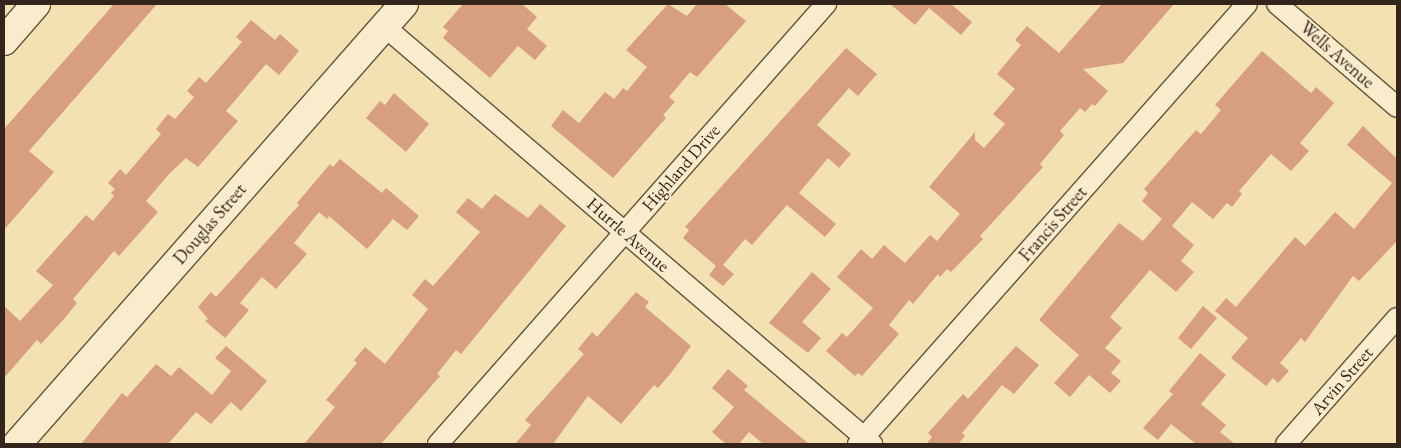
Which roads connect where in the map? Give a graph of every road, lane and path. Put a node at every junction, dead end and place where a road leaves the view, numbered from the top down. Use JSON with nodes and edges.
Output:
{"nodes":[{"id":1,"x":36,"y":4,"type":"edge"},
{"id":2,"x":404,"y":4,"type":"edge"},
{"id":3,"x":826,"y":4,"type":"edge"},
{"id":4,"x":1247,"y":4,"type":"edge"},
{"id":5,"x":1277,"y":4,"type":"edge"},
{"id":6,"x":384,"y":26,"type":"junction"},
{"id":7,"x":4,"y":41,"type":"edge"},
{"id":8,"x":1397,"y":107,"type":"edge"},
{"id":9,"x":624,"y":232,"type":"junction"},
{"id":10,"x":1397,"y":318,"type":"edge"},
{"id":11,"x":865,"y":442,"type":"edge"},
{"id":12,"x":16,"y":444,"type":"edge"},
{"id":13,"x":438,"y":444,"type":"edge"},
{"id":14,"x":1286,"y":444,"type":"edge"}],
"edges":[{"from":1,"to":7,"type":"street"},
{"from":2,"to":6,"type":"street","name":"Douglas Street"},
{"from":3,"to":9,"type":"street","name":"Highland Drive"},
{"from":4,"to":11,"type":"street","name":"Francis Street"},
{"from":5,"to":8,"type":"street","name":"Wells Avenue"},
{"from":6,"to":9,"type":"street","name":"Hurrle Avenue"},
{"from":6,"to":12,"type":"street","name":"Douglas Street"},
{"from":9,"to":11,"type":"street","name":"Hurrle Avenue"},
{"from":9,"to":13,"type":"street","name":"Highland Drive"},
{"from":10,"to":14,"type":"street","name":"Arvin Street"}]}
